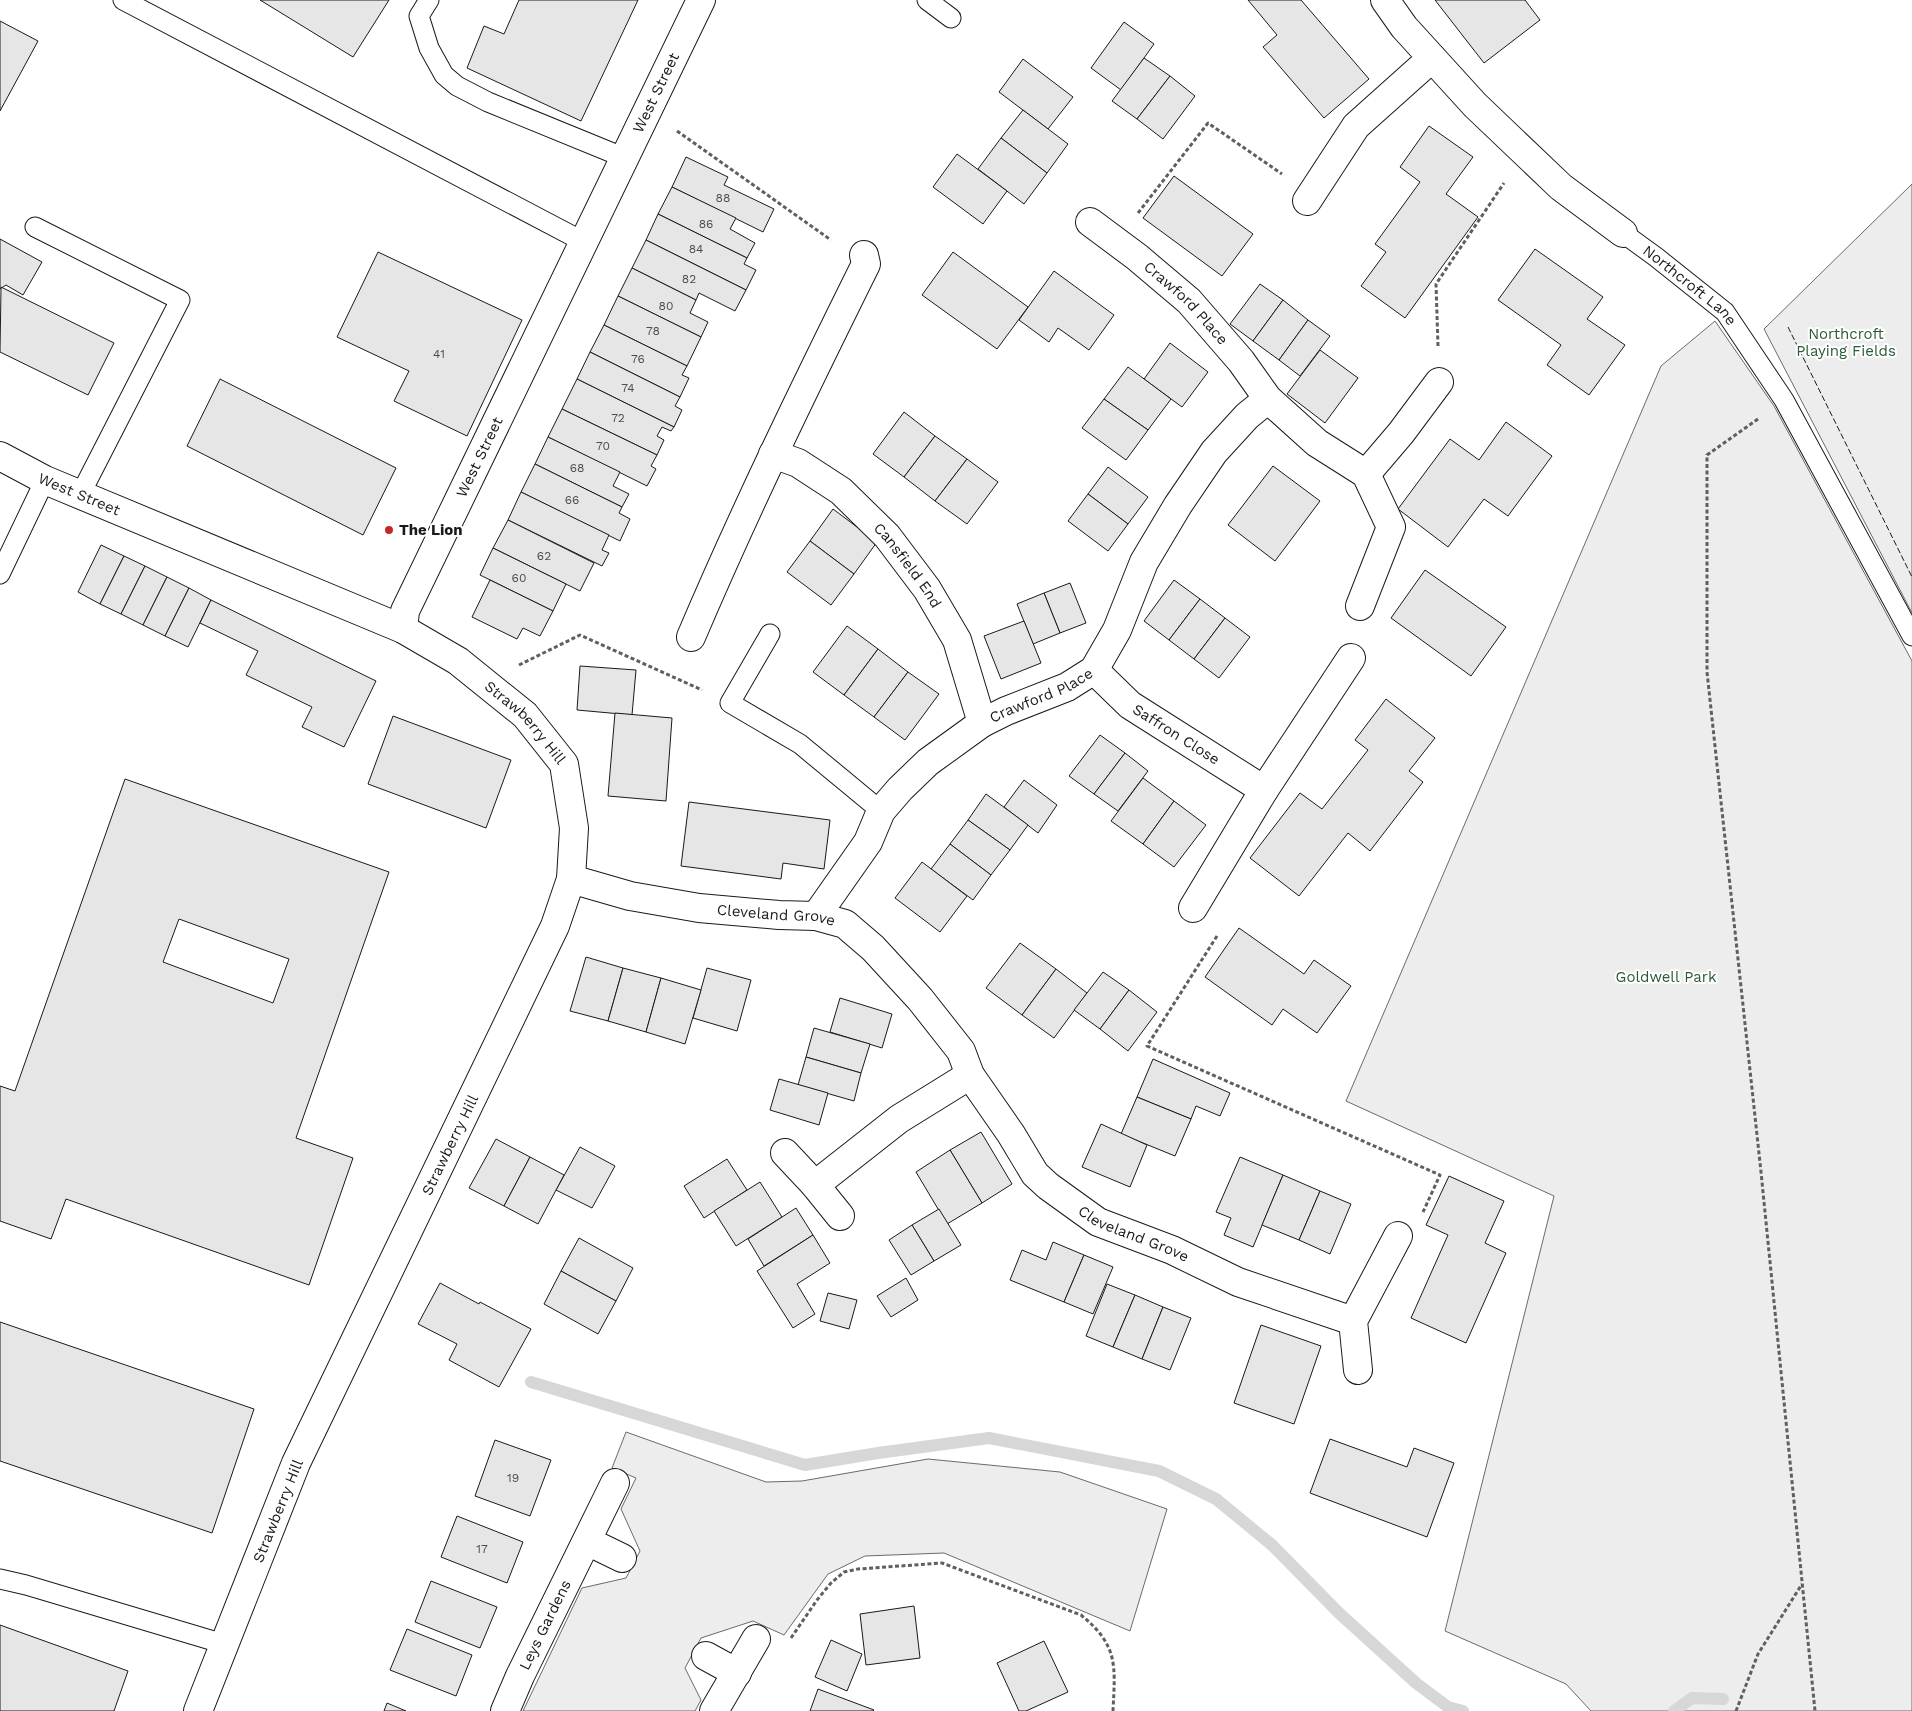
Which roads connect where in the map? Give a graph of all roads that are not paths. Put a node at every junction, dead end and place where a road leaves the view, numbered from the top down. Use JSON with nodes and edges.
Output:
{"nodes":[{"id":1,"x":124,"y":0,"type":"edge"},
{"id":2,"x":428,"y":0,"type":"edge"},
{"id":3,"x":701,"y":0,"type":"edge"},
{"id":4,"x":927,"y":0,"type":"edge"},
{"id":5,"x":1385,"y":0,"type":"edge"},
{"id":6,"x":951,"y":18,"type":"dead end"},
{"id":7,"x":1432,"y":58,"type":"junction"},
{"id":8,"x":625,"y":158,"type":"junction"},
{"id":9,"x":1309,"y":198,"type":"road end"},
{"id":10,"x":1090,"y":222,"type":"dead end"},
{"id":11,"x":35,"y":227,"type":"dead end"},
{"id":12,"x":1623,"y":233,"type":"joint"},
{"id":13,"x":584,"y":242,"type":"junction"},
{"id":14,"x":865,"y":259,"type":"road end"},
{"id":15,"x":1439,"y":382,"type":"road end"},
{"id":16,"x":1268,"y":399,"type":"junction"},
{"id":17,"x":773,"y":454,"type":"junction"},
{"id":18,"x":0,"y":456,"type":"edge"},
{"id":19,"x":1366,"y":474,"type":"junction"},
{"id":20,"x":45,"y":480,"type":"junction"},
{"id":21,"x":80,"y":495,"type":"junction"},
{"id":22,"x":0,"y":574,"type":"edge"},
{"id":23,"x":1360,"y":606,"type":"dead end"},
{"id":24,"x":403,"y":629,"type":"junction"},
{"id":25,"x":770,"y":634,"type":"dead end"},
{"id":26,"x":1912,"y":636,"type":"edge"},
{"id":27,"x":691,"y":637,"type":"dead end"},
{"id":28,"x":1351,"y":658,"type":"dead end"},
{"id":29,"x":1094,"y":670,"type":"junction"},
{"id":30,"x":982,"y":723,"type":"junction"},
{"id":31,"x":1264,"y":790,"type":"junction"},
{"id":32,"x":881,"y":811,"type":"junction"},
{"id":33,"x":572,"y":878,"type":"junction"},
{"id":34,"x":1193,"y":908,"type":"road end"},
{"id":35,"x":816,"y":916,"type":"junction"},
{"id":36,"x":970,"y":1075,"type":"junction"},
{"id":37,"x":785,"y":1153,"type":"dead end"},
{"id":38,"x":815,"y":1184,"type":"junction"},
{"id":39,"x":840,"y":1216,"type":"dead end"},
{"id":40,"x":1398,"y":1236,"type":"road end"},
{"id":41,"x":1353,"y":1321,"type":"junction"},
{"id":42,"x":1358,"y":1370,"type":"dead end"},
{"id":43,"x":615,"y":1483,"type":"dead end"},
{"id":44,"x":588,"y":1540,"type":"junction"},
{"id":45,"x":622,"y":1558,"type":"dead end"},
{"id":46,"x":0,"y":1579,"type":"edge"},
{"id":47,"x":756,"y":1639,"type":"road end"},
{"id":48,"x":224,"y":1644,"type":"junction"},
{"id":49,"x":706,"y":1656,"type":"dead end"},
{"id":50,"x":737,"y":1672,"type":"junction"},
{"id":51,"x":198,"y":1711,"type":"edge"},
{"id":52,"x":505,"y":1711,"type":"edge"},
{"id":53,"x":714,"y":1711,"type":"edge"}],
"edges":[{"from":1,"to":13,"type":"lane"},
{"from":2,"to":8,"type":"lane"},
{"from":3,"to":8,"type":"street","name":"West Street"},
{"from":4,"to":6,"type":"lane"},
{"from":5,"to":7,"type":"street","name":"Northcroft Lane"},
{"from":7,"to":9,"type":"street"},
{"from":7,"to":12,"type":"street","name":"Northcroft Lane"},
{"from":8,"to":13,"type":"street","name":"West Street"},
{"from":10,"to":16,"type":"street","name":"Crawford Place"},
{"from":11,"to":21,"type":"lane"},
{"from":12,"to":26,"type":"lane","name":"Northcroft Lane"},
{"from":13,"to":24,"type":"street","name":"West Street"},
{"from":14,"to":17,"type":"street"},
{"from":15,"to":19,"type":"street"},
{"from":16,"to":19,"type":"street","name":"Crawford Place"},
{"from":16,"to":29,"type":"street","name":"Crawford Place"},
{"from":17,"to":27,"type":"street"},
{"from":17,"to":30,"type":"street","name":"Cansfield End"},
{"from":18,"to":20,"type":"street","name":"West Street"},
{"from":19,"to":23,"type":"street"},
{"from":20,"to":21,"type":"street","name":"West Street"},
{"from":20,"to":22,"type":"lane"},
{"from":21,"to":24,"type":"street","name":"West Street"},
{"from":24,"to":33,"type":"street","name":"Strawberry Hill"},
{"from":25,"to":32,"type":"lane"},
{"from":28,"to":31,"type":"street"},
{"from":29,"to":30,"type":"street","name":"Crawford Place"},
{"from":29,"to":31,"type":"street","name":"Saffron Close"},
{"from":30,"to":32,"type":"street","name":"Crawford Place"},
{"from":31,"to":34,"type":"street"},
{"from":32,"to":35,"type":"street","name":"Crawford Place"},
{"from":33,"to":35,"type":"street","name":"Cleveland Grove"},
{"from":33,"to":48,"type":"street","name":"Strawberry Hill"},
{"from":35,"to":36,"type":"street","name":"Cleveland Grove"},
{"from":36,"to":38,"type":"street"},
{"from":36,"to":41,"type":"street","name":"Cleveland Grove"},
{"from":37,"to":38,"type":"street"},
{"from":38,"to":39,"type":"street"},
{"from":40,"to":41,"type":"street"},
{"from":41,"to":42,"type":"street"},
{"from":43,"to":44,"type":"street","name":"Leys Gardens"},
{"from":44,"to":45,"type":"street"},
{"from":44,"to":52,"type":"street","name":"Leys Gardens"},
{"from":46,"to":48,"type":"lane"},
{"from":47,"to":50,"type":"street"},
{"from":48,"to":51,"type":"street","name":"Strawberry Hill"},
{"from":49,"to":50,"type":"street"},
{"from":50,"to":53,"type":"street"}]}
